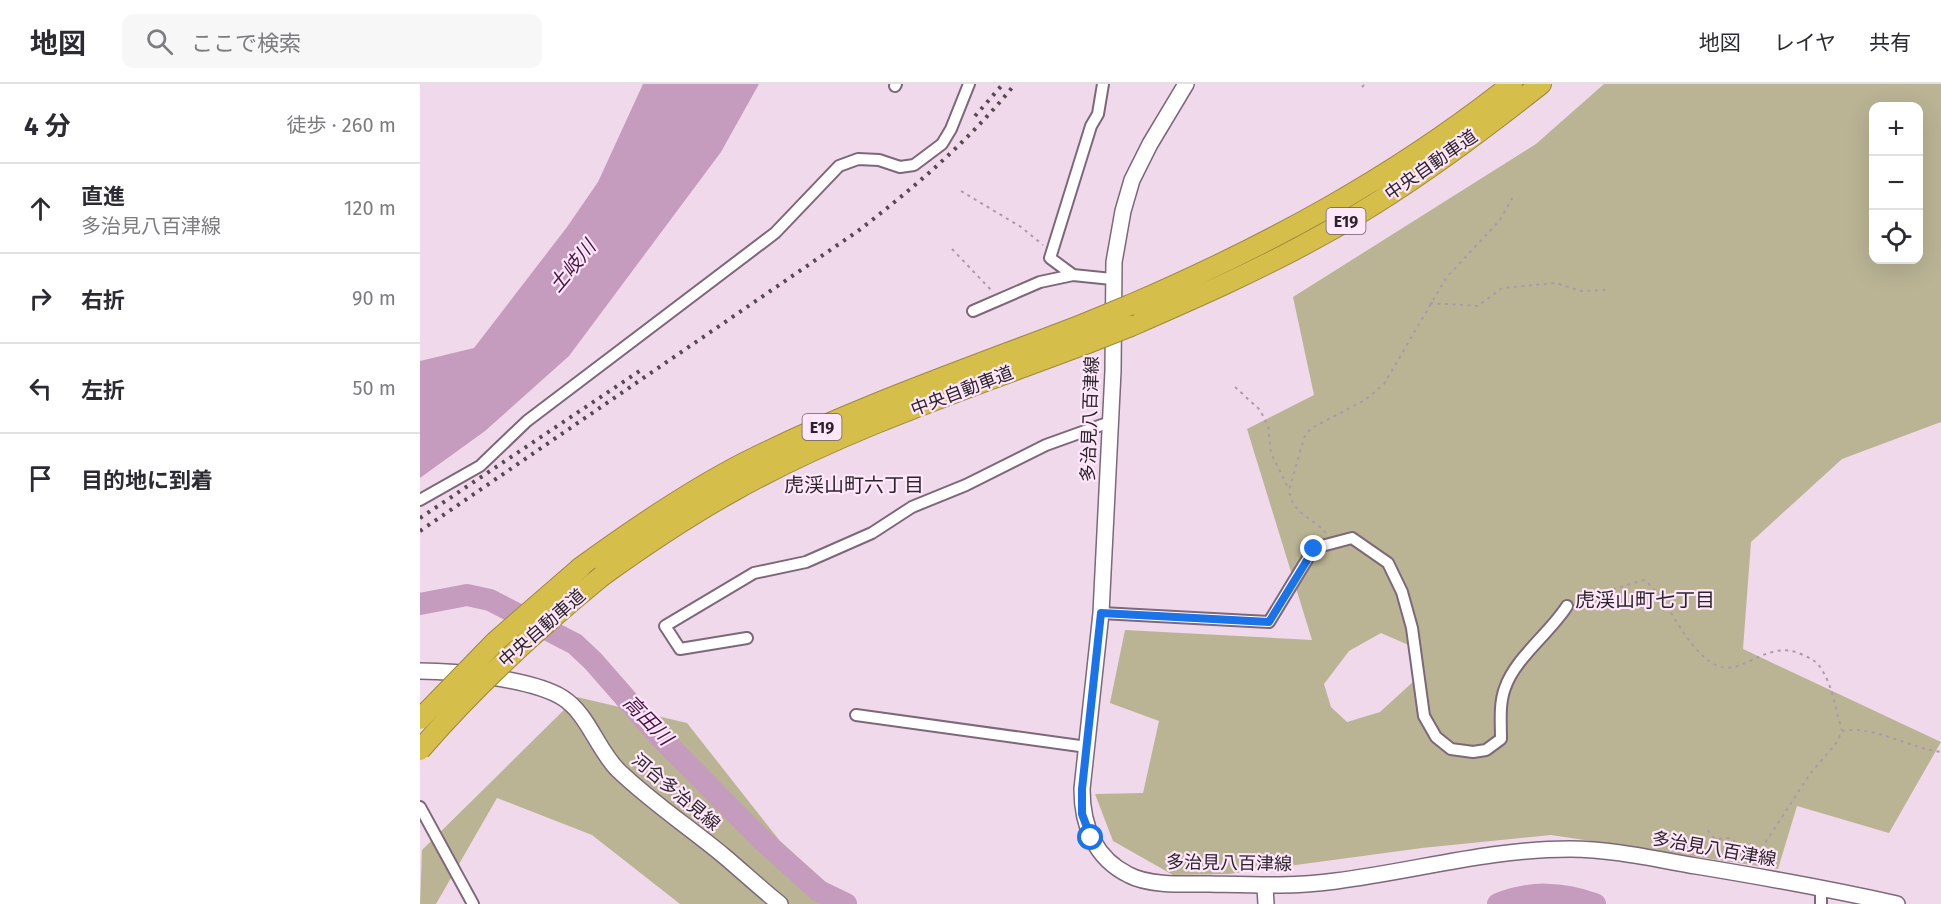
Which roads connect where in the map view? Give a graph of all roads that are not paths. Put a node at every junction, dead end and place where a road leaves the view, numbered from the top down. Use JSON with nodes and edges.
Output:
{"nodes":[{"id":1,"x":969,"y":84,"type":"edge"},
{"id":2,"x":1103,"y":84,"type":"edge"},
{"id":3,"x":1186,"y":84,"type":"edge"},
{"id":4,"x":1512,"y":84,"type":"edge"},
{"id":5,"x":1541,"y":84,"type":"edge"},
{"id":6,"x":1073,"y":275,"type":"junction"},
{"id":7,"x":1112,"y":279,"type":"junction"},
{"id":8,"x":973,"y":311,"type":"dead end"},
{"id":9,"x":1086,"y":333,"type":"junction"},
{"id":10,"x":1110,"y":422,"type":"junction"},
{"id":11,"x":420,"y":500,"type":"edge"},
{"id":12,"x":1568,"y":606,"type":"road end"},
{"id":13,"x":1101,"y":613,"type":"junction"},
{"id":14,"x":747,"y":638,"type":"dead end"},
{"id":15,"x":420,"y":671,"type":"edge"},
{"id":16,"x":856,"y":715,"type":"dead end"},
{"id":17,"x":420,"y":719,"type":"edge"},
{"id":18,"x":1087,"y":747,"type":"junction"},
{"id":19,"x":420,"y":750,"type":"edge"},
{"id":20,"x":420,"y":807,"type":"edge"},
{"id":21,"x":1265,"y":887,"type":"junction"},
{"id":22,"x":1821,"y":887,"type":"junction"},
{"id":23,"x":473,"y":904,"type":"edge"},
{"id":24,"x":780,"y":904,"type":"edge"},
{"id":25,"x":1266,"y":904,"type":"edge"},
{"id":26,"x":1821,"y":904,"type":"edge"},
{"id":27,"x":1897,"y":904,"type":"edge"}],
"edges":[{"from":1,"to":11,"type":"street"},
{"from":2,"to":6,"type":"street"},
{"from":3,"to":7,"type":"main road","name":"多治見八百津線"},
{"from":4,"to":9,"type":"highway","name":"中央自動車道","number":"E19","bridge":true},
{"from":5,"to":9,"type":"highway","name":"中央自動車道","number":"E19","bridge":true},
{"from":6,"to":7,"type":"street"},
{"from":6,"to":8,"type":"street"},
{"from":7,"to":10,"type":"main road","name":"多治見八百津線"},
{"from":9,"to":17,"type":"highway","name":"中央自動車道","number":"E19","bridge":true},
{"from":9,"to":19,"type":"highway","name":"中央自動車道","number":"E19","bridge":true},
{"from":10,"to":13,"type":"main road","name":"多治見八百津線"},
{"from":10,"to":14,"type":"street"},
{"from":12,"to":13,"type":"street"},
{"from":13,"to":18,"type":"main road","name":"多治見八百津線"},
{"from":15,"to":24,"type":"main road","name":"河合多治見線"},
{"from":16,"to":18,"type":"street"},
{"from":18,"to":21,"type":"main road","name":"多治見八百津線"},
{"from":20,"to":23,"type":"street"},
{"from":21,"to":22,"type":"main road","name":"多治見八百津線"},
{"from":21,"to":25,"type":"main road"},
{"from":22,"to":26,"type":"street"},
{"from":22,"to":27,"type":"main road","name":"多治見八百津線"}]}
